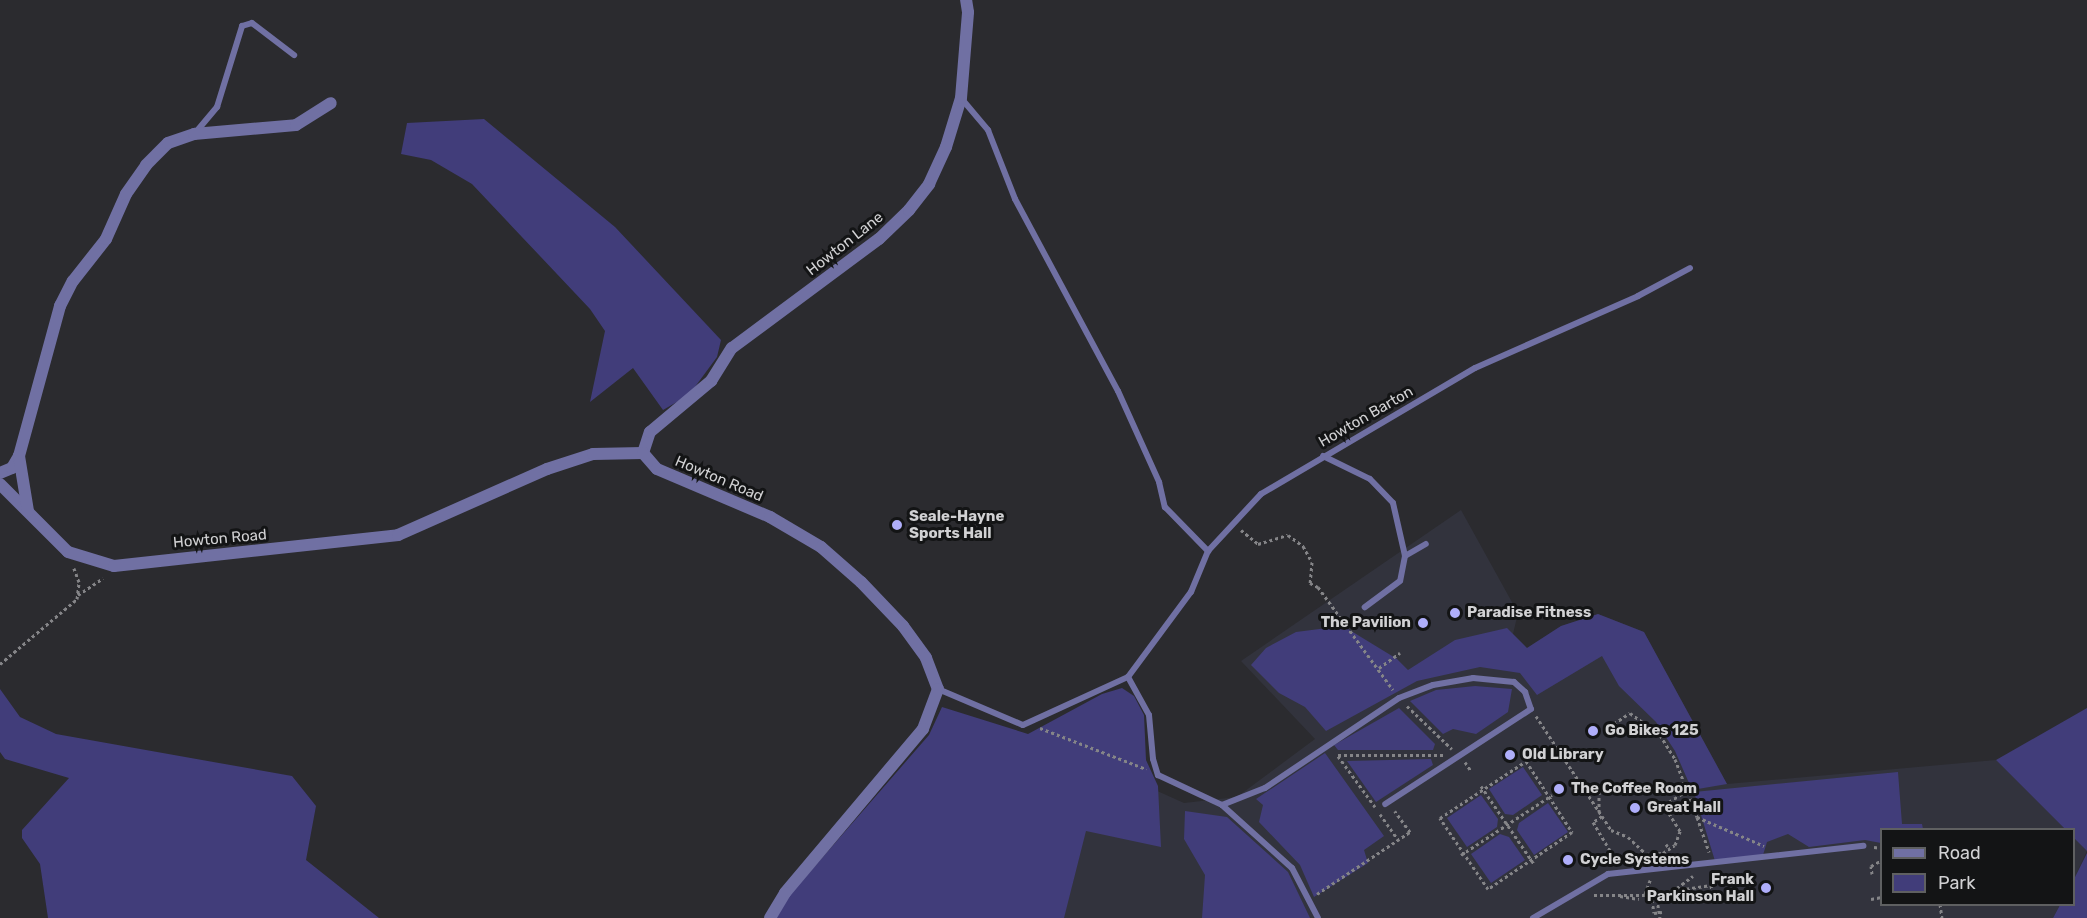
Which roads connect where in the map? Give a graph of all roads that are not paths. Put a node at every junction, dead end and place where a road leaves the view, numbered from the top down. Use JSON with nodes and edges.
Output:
{"nodes":[{"id":1,"x":966,"y":0,"type":"edge"},
{"id":2,"x":294,"y":55,"type":"dead end"},
{"id":3,"x":961,"y":98,"type":"junction"},
{"id":4,"x":331,"y":103,"type":"dead end"},
{"id":5,"x":194,"y":135,"type":"junction"},
{"id":6,"x":1690,"y":268,"type":"dead end"},
{"id":7,"x":642,"y":453,"type":"junction"},
{"id":8,"x":20,"y":456,"type":"junction"},
{"id":9,"x":1323,"y":456,"type":"junction"},
{"id":10,"x":0,"y":472,"type":"edge"},
{"id":11,"x":0,"y":484,"type":"edge"},
{"id":12,"x":28,"y":511,"type":"junction"},
{"id":13,"x":1426,"y":544,"type":"dead end"},
{"id":14,"x":1208,"y":551,"type":"junction"},
{"id":15,"x":1405,"y":556,"type":"junction"},
{"id":16,"x":1365,"y":608,"type":"dead end"},
{"id":17,"x":1128,"y":677,"type":"junction"},
{"id":18,"x":938,"y":689,"type":"junction"},
{"id":19,"x":1387,"y":803,"type":"road end"},
{"id":20,"x":1222,"y":805,"type":"junction"},
{"id":21,"x":1863,"y":846,"type":"dead end"},
{"id":22,"x":770,"y":918,"type":"edge"},
{"id":23,"x":1318,"y":918,"type":"edge"},
{"id":24,"x":1533,"y":918,"type":"edge"}],
"edges":[{"from":1,"to":3,"type":"street","name":"Howton Lane"},
{"from":2,"to":5,"type":"lane"},
{"from":3,"to":7,"type":"street","name":"Howton Lane"},
{"from":3,"to":14,"type":"lane"},
{"from":4,"to":5,"type":"street"},
{"from":5,"to":8,"type":"street"},
{"from":6,"to":9,"type":"lane","name":"Howton Barton"},
{"from":7,"to":12,"type":"street","name":"Howton Road"},
{"from":7,"to":18,"type":"street","name":"Howton Road"},
{"from":8,"to":10,"type":"street"},
{"from":8,"to":12,"type":"street"},
{"from":9,"to":14,"type":"lane","name":"Howton Barton"},
{"from":9,"to":15,"type":"lane"},
{"from":11,"to":12,"type":"street","name":"Howton Road"},
{"from":13,"to":15,"type":"lane"},
{"from":14,"to":17,"type":"lane","name":"Howton Barton"},
{"from":15,"to":16,"type":"lane"},
{"from":17,"to":18,"type":"lane"},
{"from":17,"to":20,"type":"lane"},
{"from":18,"to":22,"type":"street"},
{"from":19,"to":20,"type":"lane"},
{"from":20,"to":23,"type":"lane"},
{"from":21,"to":24,"type":"lane"}]}
